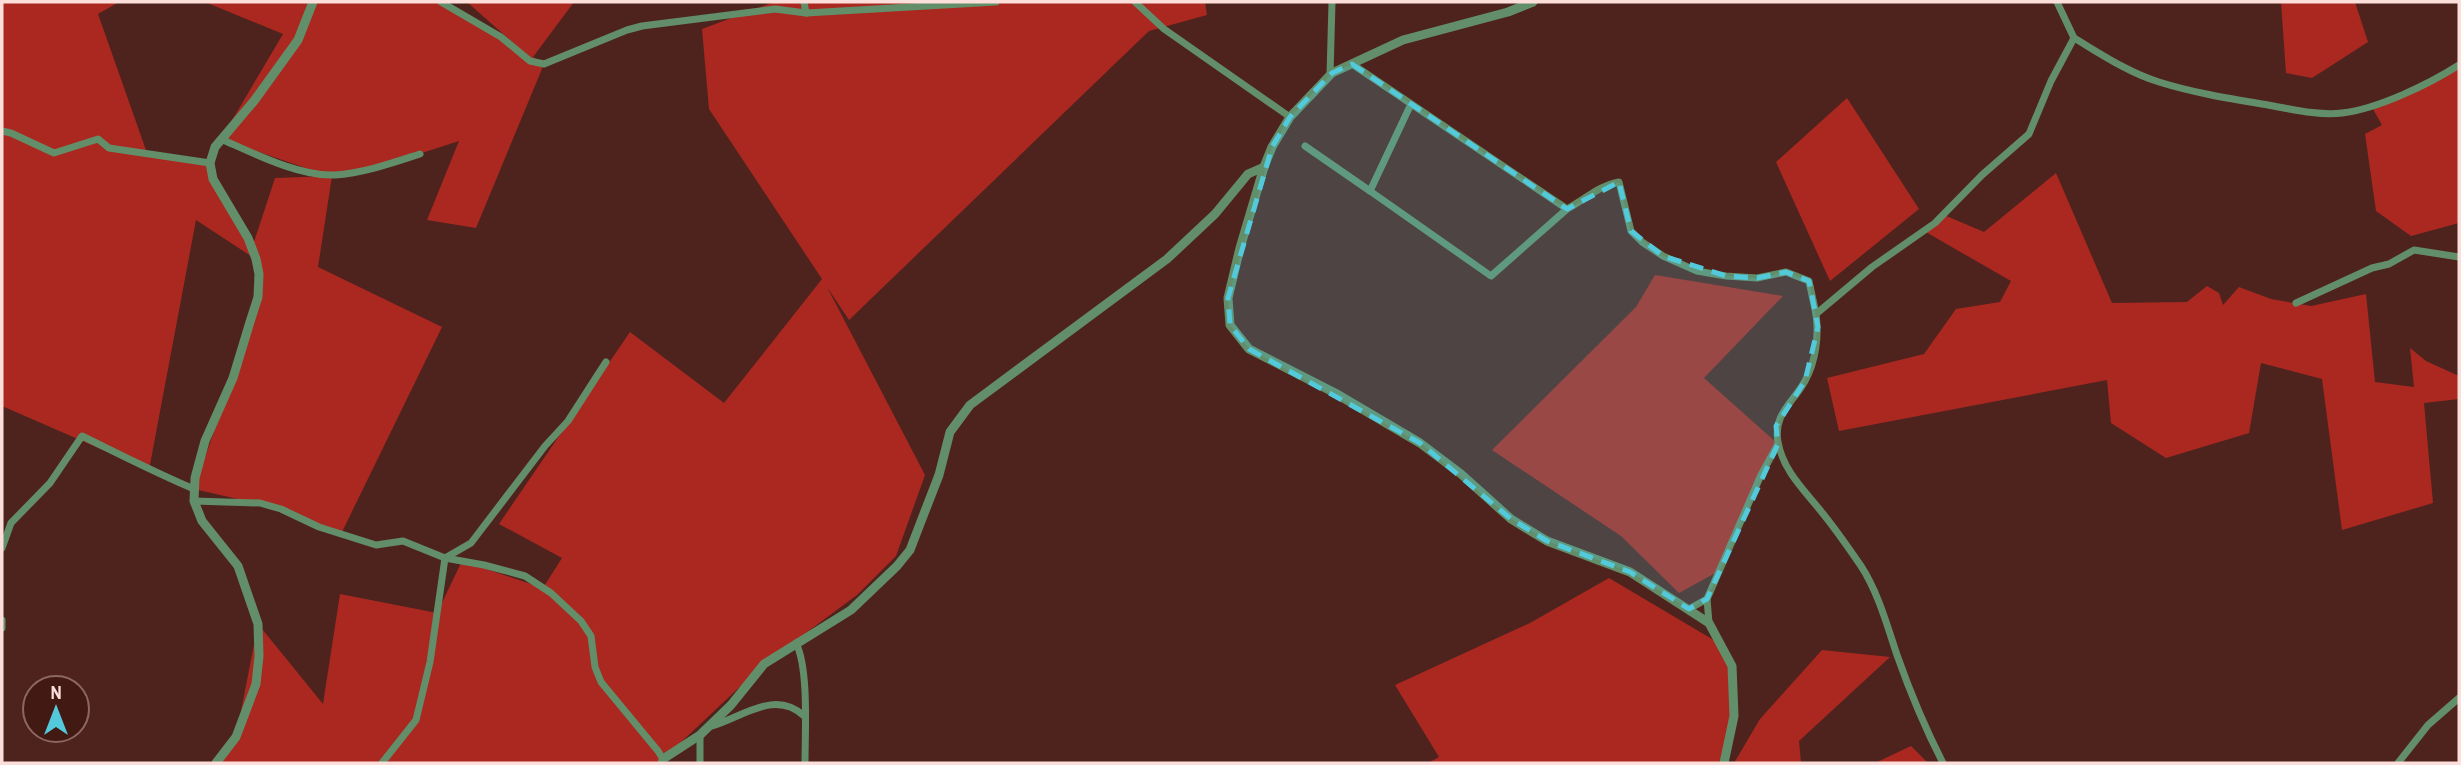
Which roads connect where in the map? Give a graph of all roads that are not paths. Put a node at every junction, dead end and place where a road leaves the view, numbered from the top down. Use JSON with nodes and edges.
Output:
{"nodes":[{"id":1,"x":313,"y":2,"type":"edge"},
{"id":2,"x":441,"y":2,"type":"edge"},
{"id":3,"x":786,"y":2,"type":"edge"},
{"id":4,"x":804,"y":2,"type":"edge"},
{"id":5,"x":996,"y":2,"type":"edge"},
{"id":6,"x":1135,"y":2,"type":"edge"},
{"id":7,"x":1332,"y":2,"type":"edge"},
{"id":8,"x":1533,"y":2,"type":"edge"},
{"id":9,"x":2057,"y":2,"type":"edge"},
{"id":10,"x":775,"y":9,"type":"junction"},
{"id":11,"x":806,"y":13,"type":"junction"},
{"id":12,"x":2074,"y":37,"type":"junction"},
{"id":13,"x":1352,"y":65,"type":"junction"},
{"id":14,"x":2459,"y":65,"type":"edge"},
{"id":15,"x":1331,"y":75,"type":"junction"},
{"id":16,"x":1411,"y":104,"type":"junction"},
{"id":17,"x":1290,"y":117,"type":"junction"},
{"id":18,"x":2,"y":131,"type":"edge"},
{"id":19,"x":221,"y":139,"type":"junction"},
{"id":20,"x":1305,"y":146,"type":"dead end"},
{"id":21,"x":420,"y":154,"type":"dead end"},
{"id":22,"x":210,"y":163,"type":"junction"},
{"id":23,"x":1264,"y":167,"type":"junction"},
{"id":24,"x":1370,"y":191,"type":"junction"},
{"id":25,"x":1567,"y":209,"type":"junction"},
{"id":26,"x":2459,"y":257,"type":"edge"},
{"id":27,"x":2296,"y":303,"type":"dead end"},
{"id":28,"x":1816,"y":314,"type":"junction"},
{"id":29,"x":606,"y":362,"type":"dead end"},
{"id":30,"x":1778,"y":444,"type":"junction"},
{"id":31,"x":194,"y":489,"type":"junction"},
{"id":32,"x":194,"y":501,"type":"junction"},
{"id":33,"x":2,"y":548,"type":"edge"},
{"id":34,"x":444,"y":558,"type":"junction"},
{"id":35,"x":1707,"y":599,"type":"junction"},
{"id":36,"x":1689,"y":609,"type":"junction"},
{"id":37,"x":2,"y":620,"type":"edge"},
{"id":38,"x":1709,"y":623,"type":"junction"},
{"id":39,"x":2,"y":628,"type":"edge"},
{"id":40,"x":796,"y":643,"type":"junction"},
{"id":41,"x":2459,"y":698,"type":"edge"},
{"id":42,"x":804,"y":716,"type":"junction"},
{"id":43,"x":709,"y":726,"type":"junction"},
{"id":44,"x":700,"y":735,"type":"junction"},
{"id":45,"x":662,"y":761,"type":"edge"},
{"id":46,"x":216,"y":763,"type":"edge"},
{"id":47,"x":382,"y":763,"type":"edge"},
{"id":48,"x":700,"y":763,"type":"edge"},
{"id":49,"x":805,"y":763,"type":"edge"},
{"id":50,"x":1724,"y":763,"type":"edge"},
{"id":51,"x":1943,"y":763,"type":"edge"},
{"id":52,"x":2398,"y":763,"type":"edge"}],
"edges":[{"from":1,"to":19,"type":"street"},
{"from":2,"to":10,"type":"street"},
{"from":3,"to":10,"type":"street"},
{"from":4,"to":11,"type":"street"},
{"from":5,"to":11,"type":"street"},
{"from":6,"to":17,"type":"street"},
{"from":7,"to":15,"type":"street"},
{"from":8,"to":13,"type":"street"},
{"from":9,"to":12,"type":"street"},
{"from":10,"to":11,"type":"street"},
{"from":12,"to":14,"type":"street"},
{"from":12,"to":28,"type":"street"},
{"from":13,"to":15,"type":"street"},
{"from":13,"to":16,"type":"street"},
{"from":15,"to":17,"type":"street"},
{"from":16,"to":24,"type":"street"},
{"from":16,"to":25,"type":"street"},
{"from":17,"to":23,"type":"street"},
{"from":18,"to":22,"type":"street"},
{"from":19,"to":21,"type":"street"},
{"from":19,"to":22,"type":"street"},
{"from":20,"to":24,"type":"street"},
{"from":22,"to":31,"type":"street"},
{"from":23,"to":36,"type":"street"},
{"from":23,"to":40,"type":"street"},
{"from":24,"to":25,"type":"street"},
{"from":25,"to":28,"type":"street"},
{"from":26,"to":27,"type":"street"},
{"from":28,"to":30,"type":"street"},
{"from":29,"to":34,"type":"street"},
{"from":30,"to":35,"type":"street"},
{"from":30,"to":51,"type":"street"},
{"from":31,"to":32,"type":"street"},
{"from":31,"to":33,"type":"street"},
{"from":32,"to":34,"type":"street"},
{"from":32,"to":46,"type":"street"},
{"from":34,"to":45,"type":"street"},
{"from":34,"to":47,"type":"street"},
{"from":35,"to":36,"type":"street"},
{"from":35,"to":38,"type":"street"},
{"from":36,"to":38,"type":"street"},
{"from":37,"to":39,"type":"street"},
{"from":38,"to":50,"type":"street"},
{"from":40,"to":42,"type":"street"},
{"from":40,"to":43,"type":"street"},
{"from":41,"to":52,"type":"street"},
{"from":42,"to":43,"type":"street"},
{"from":42,"to":49,"type":"street"},
{"from":43,"to":44,"type":"street"},
{"from":44,"to":45,"type":"street"},
{"from":44,"to":48,"type":"street"}]}
